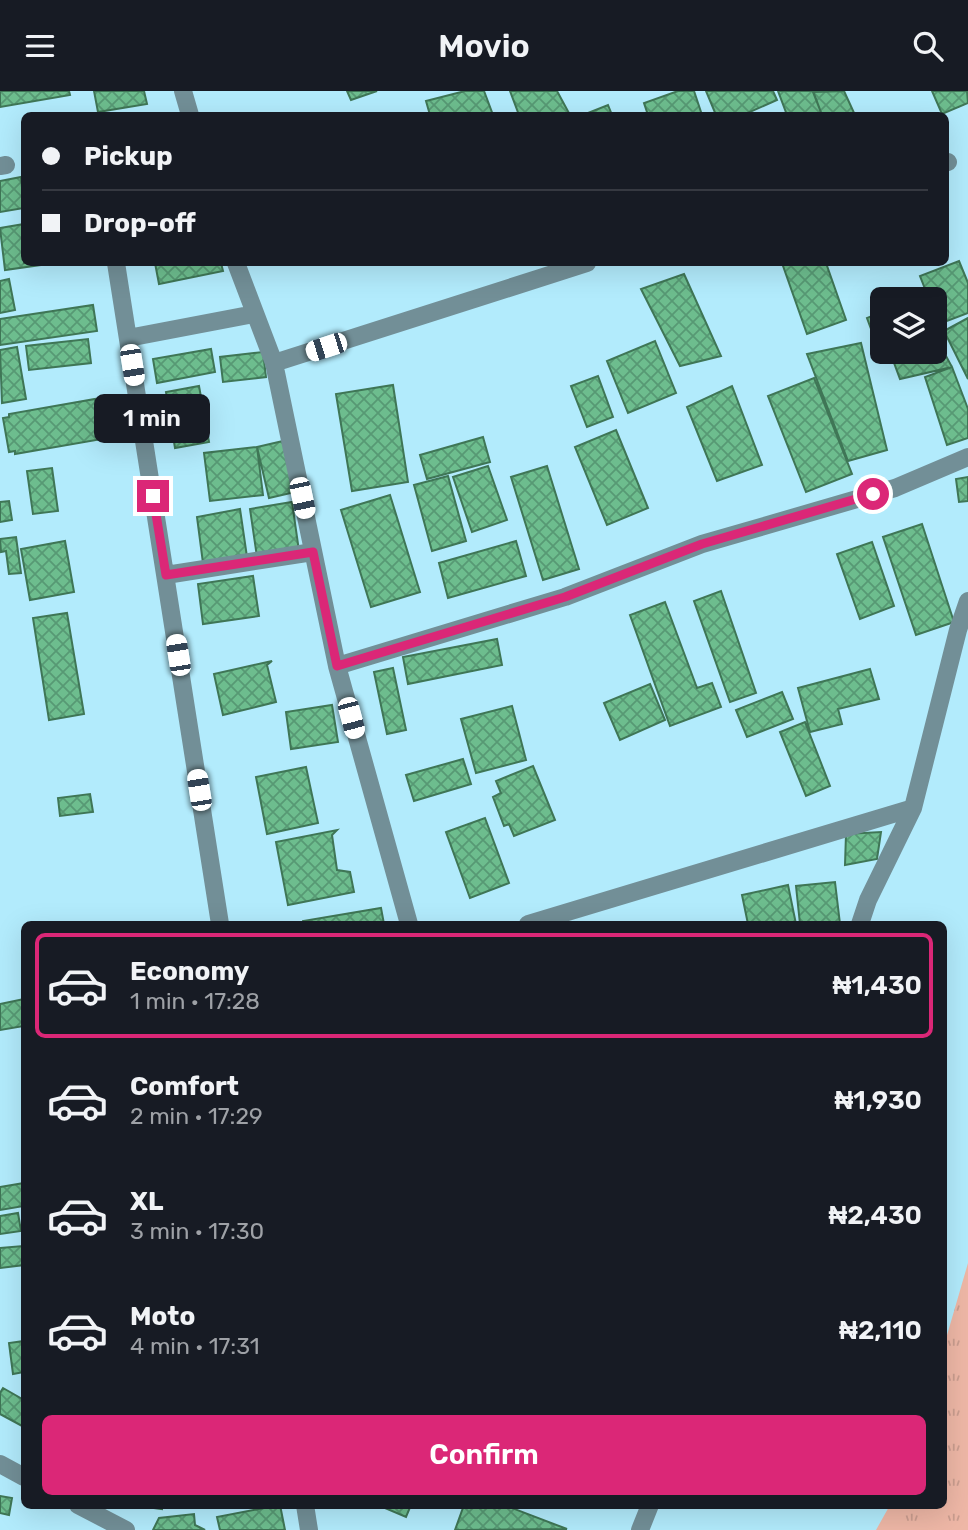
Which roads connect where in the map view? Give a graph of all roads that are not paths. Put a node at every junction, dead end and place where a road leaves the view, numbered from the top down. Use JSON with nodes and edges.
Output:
{"nodes":[{"id":1,"x":183,"y":91,"type":"edge"},
{"id":2,"x":189,"y":112,"type":"edge"},
{"id":3,"x":116,"y":266,"type":"edge"},
{"id":4,"x":237,"y":266,"type":"edge"},
{"id":5,"x":578,"y":266,"type":"edge"},
{"id":6,"x":254,"y":314,"type":"junction"},
{"id":7,"x":128,"y":338,"type":"junction"},
{"id":8,"x":274,"y":363,"type":"junction"},
{"id":9,"x":968,"y":457,"type":"edge"},
{"id":10,"x":313,"y":552,"type":"junction"},
{"id":11,"x":166,"y":575,"type":"junction"},
{"id":12,"x":968,"y":601,"type":"edge"},
{"id":13,"x":337,"y":666,"type":"junction"},
{"id":14,"x":913,"y":809,"type":"junction"},
{"id":15,"x":220,"y":921,"type":"edge"},
{"id":16,"x":408,"y":921,"type":"edge"},
{"id":17,"x":538,"y":921,"type":"edge"},
{"id":18,"x":861,"y":921,"type":"edge"},
{"id":19,"x":0,"y":1464,"type":"edge"},
{"id":20,"x":21,"y":1475,"type":"edge"},
{"id":21,"x":86,"y":1509,"type":"edge"},
{"id":22,"x":306,"y":1509,"type":"edge"},
{"id":23,"x":648,"y":1509,"type":"edge"},
{"id":24,"x":126,"y":1530,"type":"edge"},
{"id":25,"x":309,"y":1530,"type":"edge"},
{"id":26,"x":640,"y":1530,"type":"edge"}],
"edges":[{"from":1,"to":2,"type":"street"},
{"from":3,"to":7,"type":"street"},
{"from":4,"to":6,"type":"street"},
{"from":5,"to":8,"type":"street"},
{"from":6,"to":7,"type":"street"},
{"from":6,"to":8,"type":"street"},
{"from":7,"to":11,"type":"street"},
{"from":8,"to":10,"type":"street"},
{"from":9,"to":13,"type":"street"},
{"from":10,"to":11,"type":"street"},
{"from":10,"to":13,"type":"street"},
{"from":11,"to":15,"type":"street"},
{"from":12,"to":14,"type":"street"},
{"from":13,"to":16,"type":"street"},
{"from":14,"to":17,"type":"street"},
{"from":14,"to":18,"type":"street"},
{"from":19,"to":20,"type":"street"},
{"from":21,"to":24,"type":"street"},
{"from":22,"to":25,"type":"street"},
{"from":23,"to":26,"type":"street"}]}
